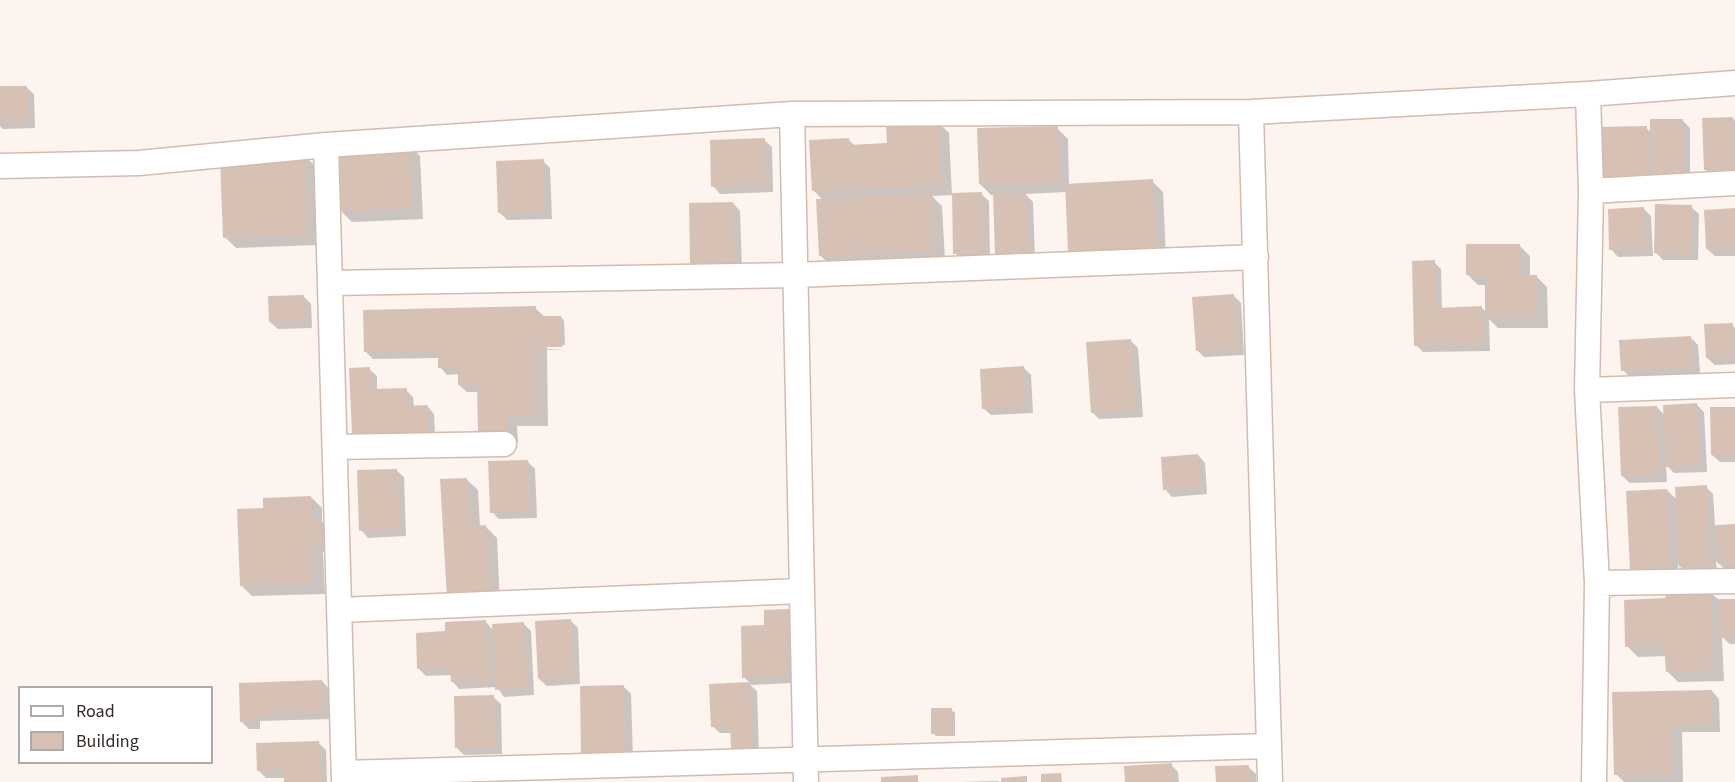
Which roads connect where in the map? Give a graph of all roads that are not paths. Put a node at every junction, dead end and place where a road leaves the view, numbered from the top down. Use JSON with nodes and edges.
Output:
{"nodes":[{"id":1,"x":1735,"y":83,"type":"edge"},
{"id":2,"x":1588,"y":94,"type":"junction"},
{"id":3,"x":1251,"y":112,"type":"junction"},
{"id":4,"x":792,"y":114,"type":"junction"},
{"id":5,"x":327,"y":144,"type":"junction"},
{"id":6,"x":0,"y":165,"type":"edge"},
{"id":7,"x":1735,"y":183,"type":"edge"},
{"id":8,"x":1592,"y":191,"type":"junction"},
{"id":9,"x":1256,"y":257,"type":"junction"},
{"id":10,"x":795,"y":275,"type":"junction"},
{"id":11,"x":331,"y":283,"type":"junction"},
{"id":12,"x":1735,"y":385,"type":"edge"},
{"id":13,"x":1587,"y":390,"type":"junction"},
{"id":14,"x":504,"y":444,"type":"dead end"},
{"id":15,"x":335,"y":447,"type":"junction"},
{"id":16,"x":1735,"y":580,"type":"edge"},
{"id":17,"x":1597,"y":583,"type":"junction"},
{"id":18,"x":801,"y":591,"type":"junction"},
{"id":19,"x":340,"y":610,"type":"junction"},
{"id":20,"x":1268,"y":746,"type":"junction"},
{"id":21,"x":805,"y":770,"type":"edge"},
{"id":22,"x":344,"y":778,"type":"edge"},
{"id":23,"x":1270,"y":782,"type":"edge"},
{"id":24,"x":1593,"y":782,"type":"edge"}],
"edges":[{"from":1,"to":2,"type":"street"},
{"from":2,"to":3,"type":"street"},
{"from":2,"to":8,"type":"street"},
{"from":3,"to":4,"type":"street"},
{"from":3,"to":9,"type":"street"},
{"from":4,"to":5,"type":"street"},
{"from":4,"to":10,"type":"street"},
{"from":5,"to":6,"type":"street"},
{"from":5,"to":11,"type":"street"},
{"from":7,"to":8,"type":"street"},
{"from":8,"to":13,"type":"street"},
{"from":9,"to":10,"type":"street"},
{"from":9,"to":20,"type":"street"},
{"from":10,"to":11,"type":"street"},
{"from":10,"to":18,"type":"street"},
{"from":11,"to":15,"type":"street"},
{"from":12,"to":13,"type":"street"},
{"from":13,"to":17,"type":"street"},
{"from":14,"to":15,"type":"street"},
{"from":15,"to":19,"type":"street"},
{"from":16,"to":17,"type":"street"},
{"from":17,"to":24,"type":"street"},
{"from":18,"to":19,"type":"street"},
{"from":18,"to":21,"type":"street"},
{"from":19,"to":22,"type":"street"},
{"from":20,"to":21,"type":"street"},
{"from":20,"to":23,"type":"street"},
{"from":21,"to":22,"type":"street"}]}
